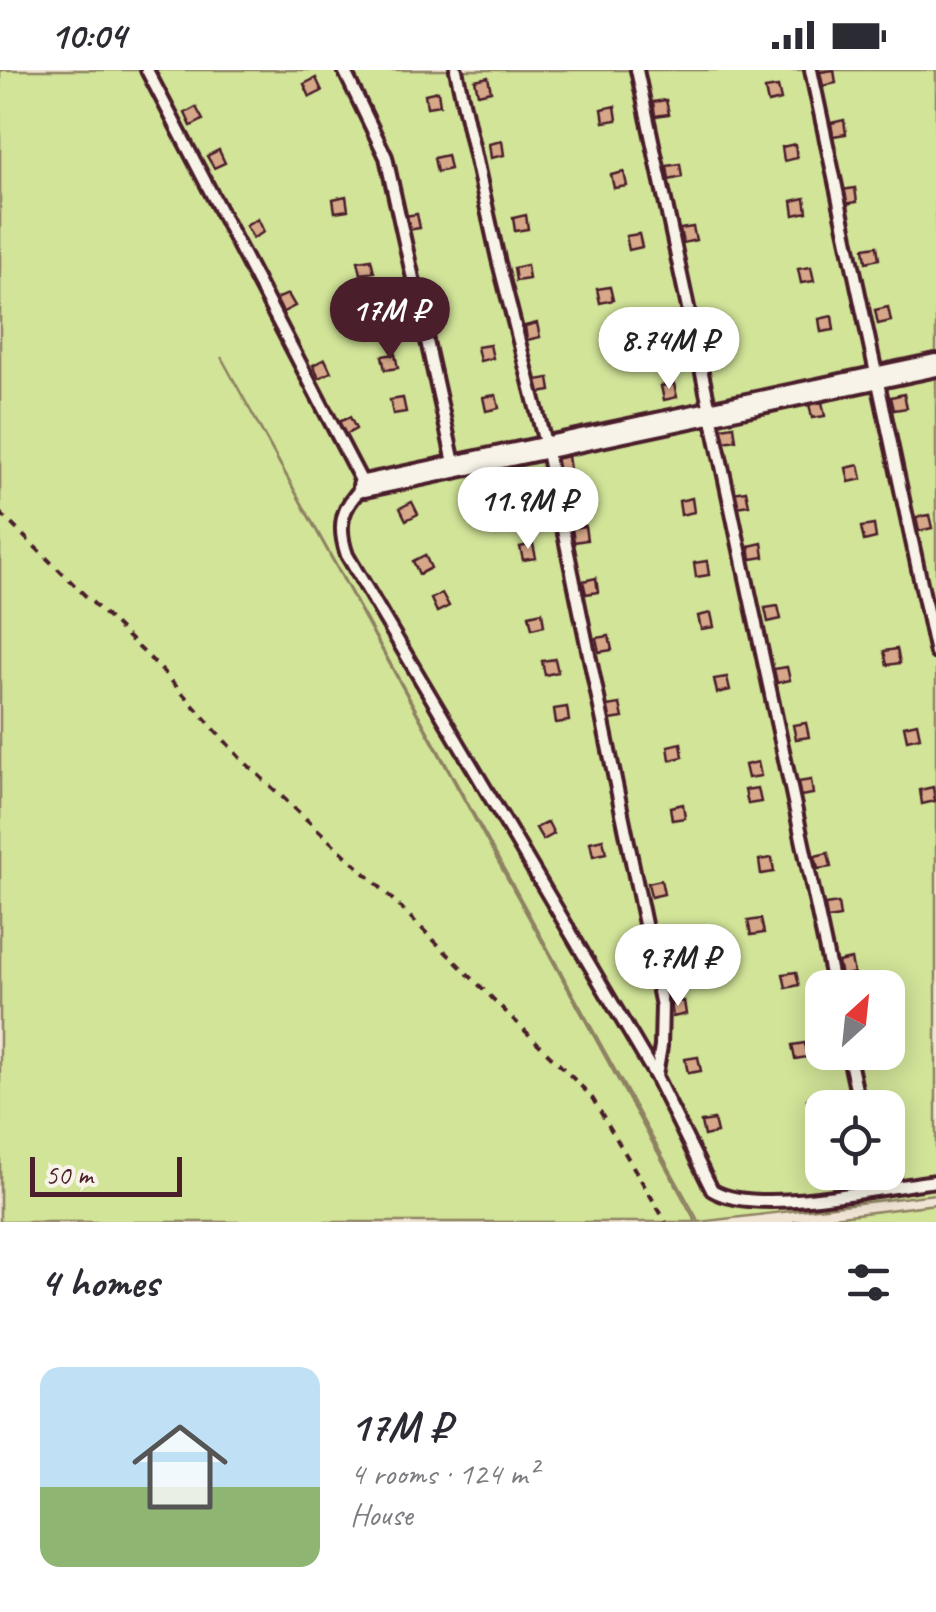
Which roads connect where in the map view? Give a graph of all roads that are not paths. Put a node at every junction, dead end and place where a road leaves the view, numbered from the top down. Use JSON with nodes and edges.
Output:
{"nodes":[{"id":1,"x":147,"y":70,"type":"edge"},
{"id":2,"x":344,"y":70,"type":"edge"},
{"id":3,"x":456,"y":70,"type":"edge"},
{"id":4,"x":637,"y":70,"type":"edge"},
{"id":5,"x":810,"y":70,"type":"edge"},
{"id":6,"x":936,"y":365,"type":"edge"},
{"id":7,"x":877,"y":378,"type":"junction"},
{"id":8,"x":710,"y":412,"type":"junction"},
{"id":9,"x":546,"y":447,"type":"junction"},
{"id":10,"x":455,"y":467,"type":"junction"},
{"id":11,"x":364,"y":486,"type":"junction"},
{"id":12,"x":936,"y":653,"type":"edge"},
{"id":13,"x":830,"y":970,"type":"edge"},
{"id":14,"x":656,"y":1077,"type":"junction"},
{"id":15,"x":936,"y":1181,"type":"edge"},
{"id":16,"x":905,"y":1185,"type":"edge"},
{"id":17,"x":867,"y":1190,"type":"edge"}],
"edges":[{"from":1,"to":11,"type":"lane"},
{"from":2,"to":10,"type":"lane"},
{"from":3,"to":9,"type":"lane"},
{"from":4,"to":8,"type":"lane"},
{"from":5,"to":7,"type":"lane"},
{"from":6,"to":7,"type":"street"},
{"from":7,"to":8,"type":"street"},
{"from":7,"to":12,"type":"lane"},
{"from":8,"to":9,"type":"street"},
{"from":8,"to":13,"type":"lane"},
{"from":9,"to":10,"type":"street"},
{"from":9,"to":14,"type":"lane"},
{"from":10,"to":11,"type":"street"},
{"from":11,"to":14,"type":"lane"},
{"from":14,"to":17,"type":"lane"},
{"from":15,"to":16,"type":"lane"}]}
